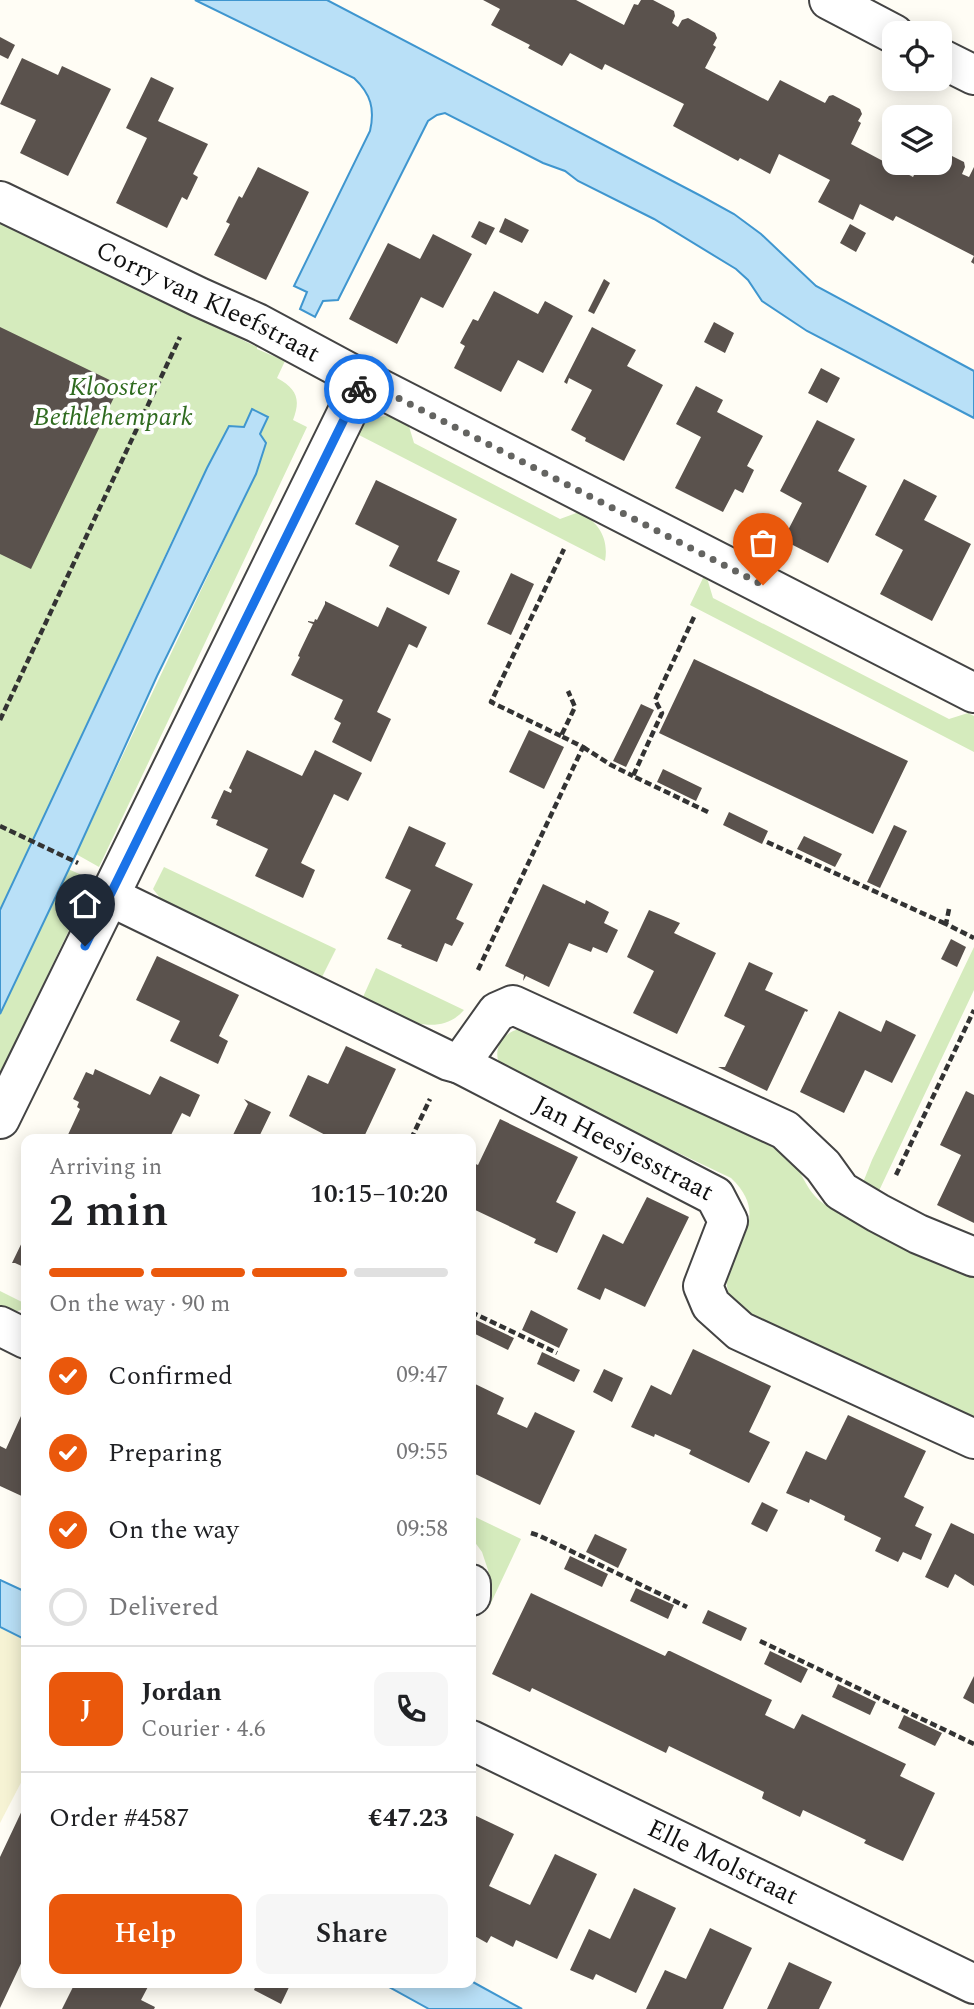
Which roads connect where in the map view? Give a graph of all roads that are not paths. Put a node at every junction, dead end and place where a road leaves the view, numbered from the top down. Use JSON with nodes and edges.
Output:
{"nodes":[{"id":1,"x":829,"y":0,"type":"edge"},
{"id":2,"x":882,"y":28,"type":"edge"},
{"id":3,"x":952,"y":64,"type":"edge"},
{"id":4,"x":974,"y":75,"type":"edge"},
{"id":5,"x":0,"y":201,"type":"edge"},
{"id":6,"x":363,"y":380,"type":"junction"},
{"id":7,"x":974,"y":693,"type":"edge"},
{"id":8,"x":109,"y":896,"type":"junction"},
{"id":9,"x":460,"y":1064,"type":"junction"},
{"id":10,"x":0,"y":1119,"type":"edge"},
{"id":11,"x":974,"y":1257,"type":"edge"},
{"id":12,"x":0,"y":1326,"type":"edge"},
{"id":13,"x":21,"y":1336,"type":"edge"},
{"id":14,"x":974,"y":1438,"type":"edge"},
{"id":15,"x":476,"y":1742,"type":"edge"},
{"id":16,"x":974,"y":1984,"type":"edge"}],
"edges":[{"from":1,"to":2,"type":"street"},
{"from":3,"to":4,"type":"street"},
{"from":5,"to":6,"type":"street","name":"Corry van Kleefstraat"},
{"from":6,"to":7,"type":"street","name":"Corry van Kleefstraat"},
{"from":6,"to":8,"type":"street"},
{"from":8,"to":9,"type":"street","name":"Jan Heesjesstraat"},
{"from":8,"to":10,"type":"street"},
{"from":9,"to":11,"type":"street"},
{"from":9,"to":14,"type":"street","name":"Jan Heesjesstraat"},
{"from":12,"to":13,"type":"street"},
{"from":15,"to":16,"type":"street","name":"Elle Molstraat"}]}
